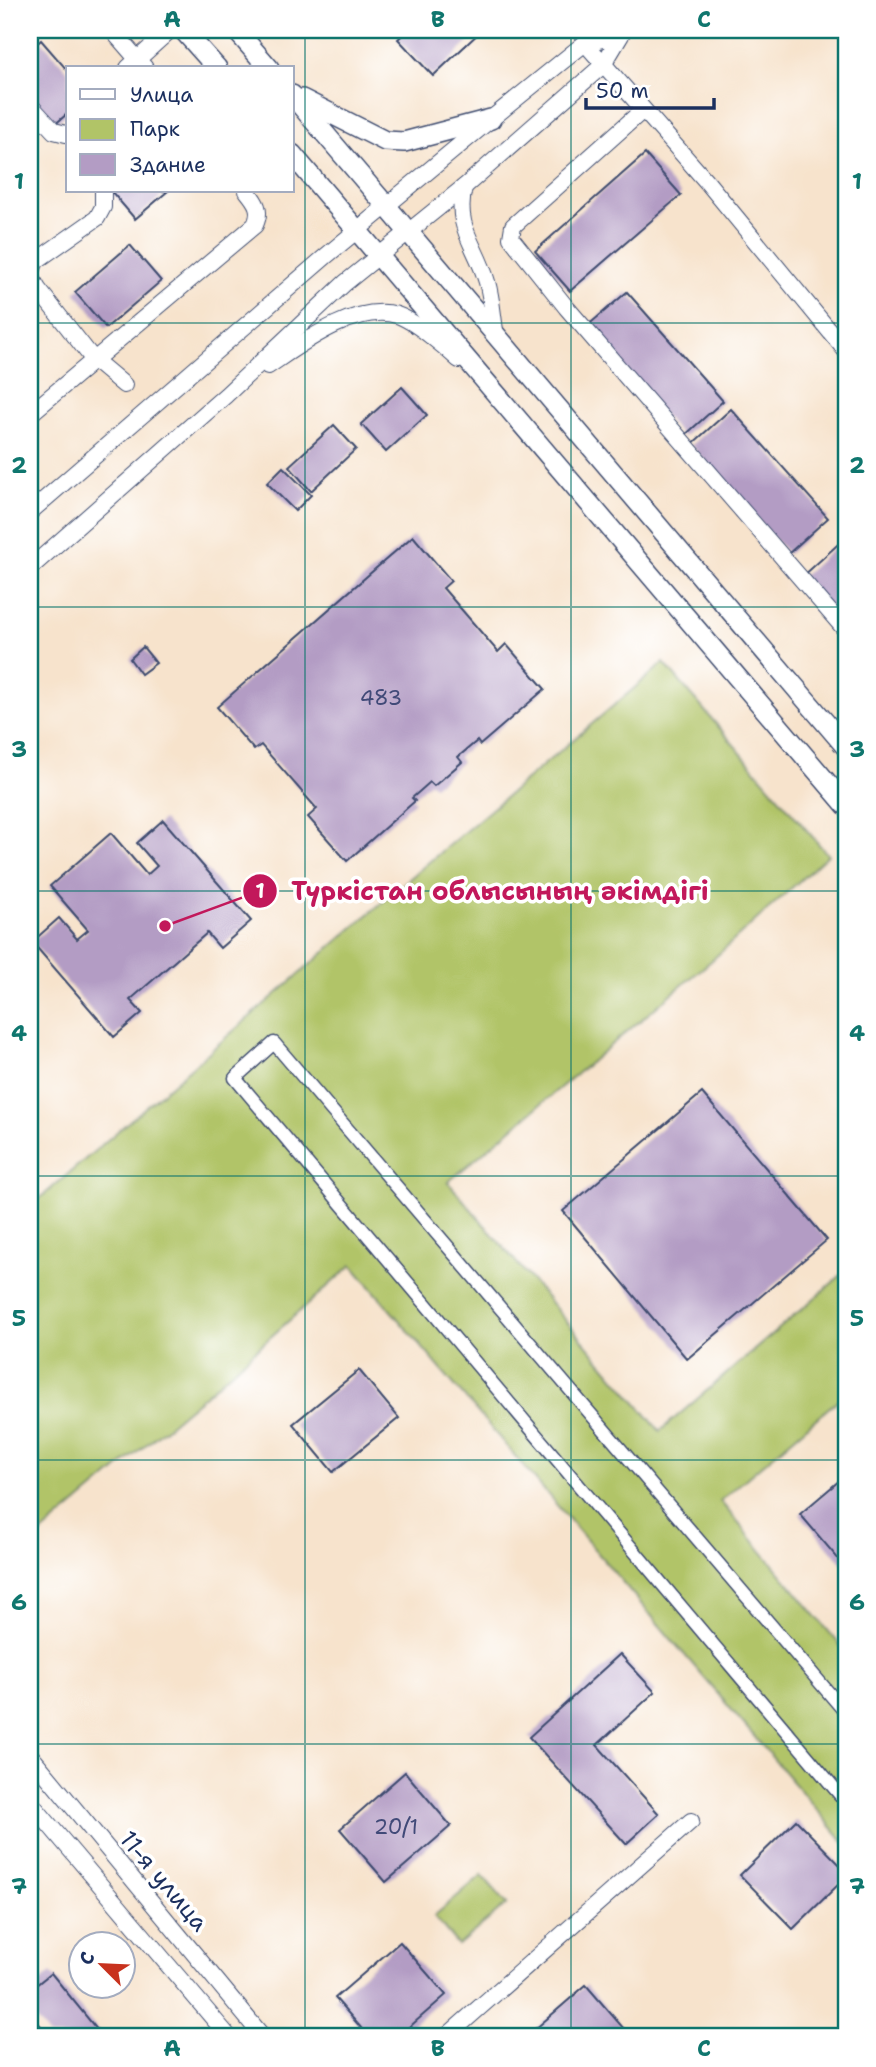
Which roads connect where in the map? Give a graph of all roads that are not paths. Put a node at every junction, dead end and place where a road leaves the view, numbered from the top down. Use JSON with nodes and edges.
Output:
{"nodes":[{"id":1,"x":112,"y":30,"type":"edge"},
{"id":2,"x":170,"y":30,"type":"edge"},
{"id":3,"x":183,"y":30,"type":"edge"},
{"id":4,"x":236,"y":30,"type":"edge"},
{"id":5,"x":624,"y":32,"type":"edge"},
{"id":6,"x":585,"y":43,"type":"junction"},
{"id":7,"x":137,"y":65,"type":"edge"},
{"id":8,"x":603,"y":65,"type":"junction"},
{"id":9,"x":215,"y":66,"type":"edge"},
{"id":10,"x":267,"y":66,"type":"edge"},
{"id":11,"x":294,"y":95,"type":"edge"},
{"id":12,"x":294,"y":96,"type":"edge"},
{"id":13,"x":30,"y":104,"type":"edge"},
{"id":14,"x":643,"y":110,"type":"junction"},
{"id":15,"x":491,"y":119,"type":"junction"},
{"id":16,"x":66,"y":133,"type":"edge"},
{"id":17,"x":294,"y":156,"type":"edge"},
{"id":18,"x":464,"y":187,"type":"junction"},
{"id":19,"x":103,"y":192,"type":"edge"},
{"id":20,"x":248,"y":192,"type":"edge"},
{"id":21,"x":386,"y":208,"type":"junction"},
{"id":22,"x":358,"y":230,"type":"junction"},
{"id":23,"x":407,"y":233,"type":"junction"},
{"id":24,"x":379,"y":255,"type":"junction"},
{"id":25,"x":30,"y":275,"type":"edge"},
{"id":26,"x":496,"y":337,"type":"junction"},
{"id":27,"x":846,"y":351,"type":"edge"},
{"id":28,"x":93,"y":359,"type":"junction"},
{"id":29,"x":124,"y":384,"type":"dead end"},
{"id":30,"x":226,"y":395,"type":"junction"},
{"id":31,"x":511,"y":411,"type":"junction"},
{"id":32,"x":30,"y":414,"type":"edge"},
{"id":33,"x":30,"y":512,"type":"edge"},
{"id":34,"x":30,"y":568,"type":"edge"},
{"id":35,"x":846,"y":628,"type":"edge"},
{"id":36,"x":846,"y":747,"type":"edge"},
{"id":37,"x":846,"y":805,"type":"edge"},
{"id":38,"x":846,"y":1713,"type":"edge"},
{"id":39,"x":30,"y":1755,"type":"edge"},
{"id":40,"x":30,"y":1802,"type":"edge"},
{"id":41,"x":846,"y":1802,"type":"edge"},
{"id":42,"x":691,"y":1821,"type":"dead end"},
{"id":43,"x":229,"y":2037,"type":"edge"},
{"id":44,"x":263,"y":2037,"type":"edge"},
{"id":45,"x":446,"y":2037,"type":"edge"}],
"edges":[{"from":1,"to":7,"type":"street"},
{"from":2,"to":7,"type":"street"},
{"from":3,"to":9,"type":"street"},
{"from":4,"to":10,"type":"street"},
{"from":5,"to":6,"type":"street"},
{"from":5,"to":8,"type":"street"},
{"from":6,"to":8,"type":"street"},
{"from":6,"to":15,"type":"street"},
{"from":8,"to":14,"type":"street"},
{"from":8,"to":18,"type":"street"},
{"from":11,"to":15,"type":"street"},
{"from":12,"to":21,"type":"street"},
{"from":13,"to":16,"type":"street"},
{"from":14,"to":27,"type":"street"},
{"from":14,"to":35,"type":"street"},
{"from":15,"to":21,"type":"street"},
{"from":17,"to":22,"type":"street"},
{"from":18,"to":23,"type":"street"},
{"from":18,"to":26,"type":"street"},
{"from":19,"to":25,"type":"street"},
{"from":20,"to":28,"type":"street"},
{"from":21,"to":22,"type":"street"},
{"from":21,"to":23,"type":"street"},
{"from":22,"to":24,"type":"street"},
{"from":22,"to":33,"type":"street"},
{"from":23,"to":24,"type":"street"},
{"from":23,"to":26,"type":"street"},
{"from":24,"to":30,"type":"street"},
{"from":24,"to":31,"type":"street"},
{"from":25,"to":28,"type":"street"},
{"from":26,"to":36,"type":"street"},
{"from":28,"to":29,"type":"street"},
{"from":28,"to":32,"type":"street"},
{"from":30,"to":31,"type":"street"},
{"from":30,"to":34,"type":"street"},
{"from":31,"to":37,"type":"street"},
{"from":38,"to":41,"type":"street"},
{"from":39,"to":44,"type":"street","name":"11-я улица"},
{"from":40,"to":43,"type":"street"},
{"from":42,"to":45,"type":"street"}]}
